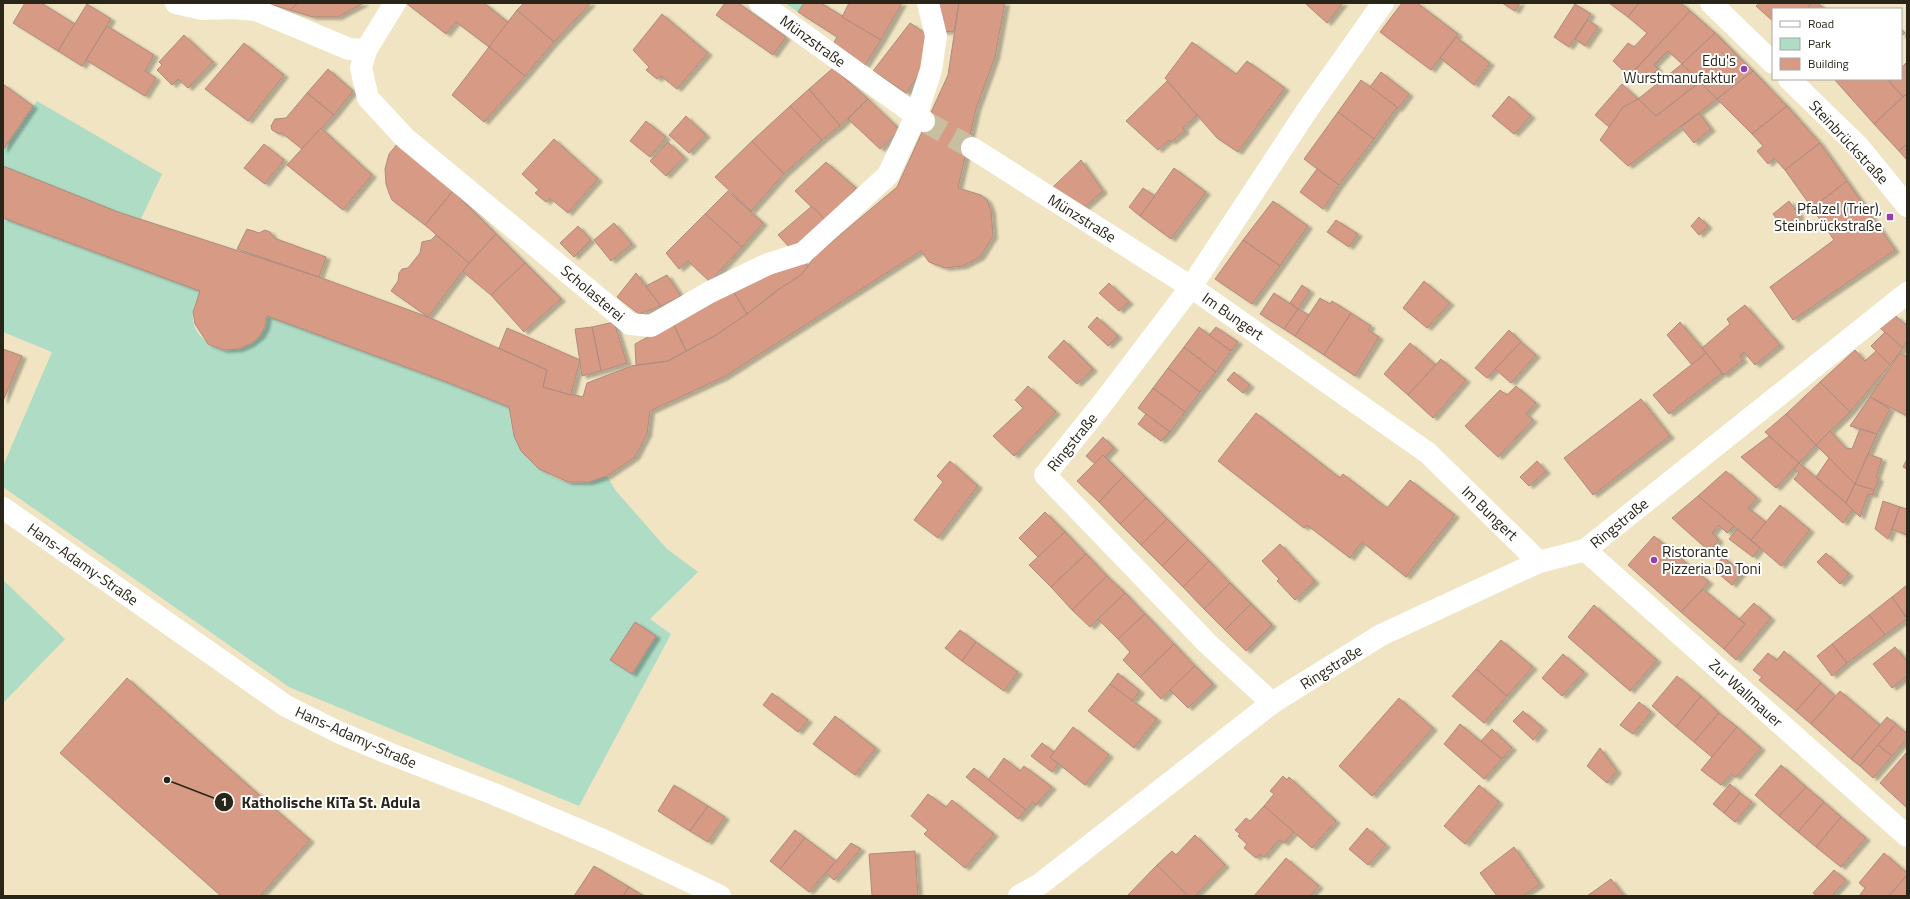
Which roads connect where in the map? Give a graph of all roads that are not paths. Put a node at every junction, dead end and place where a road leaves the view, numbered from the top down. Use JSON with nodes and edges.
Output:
{"nodes":[{"id":1,"x":176,"y":3,"type":"edge"},
{"id":2,"x":395,"y":3,"type":"edge"},
{"id":3,"x":760,"y":3,"type":"edge"},
{"id":4,"x":928,"y":3,"type":"edge"},
{"id":5,"x":1383,"y":3,"type":"edge"},
{"id":6,"x":1711,"y":3,"type":"edge"},
{"id":7,"x":366,"y":50,"type":"junction"},
{"id":8,"x":1772,"y":62,"type":"edge"},
{"id":9,"x":1790,"y":80,"type":"edge"},
{"id":10,"x":920,"y":119,"type":"junction"},
{"id":11,"x":972,"y":148,"type":"tunnel mouth"},
{"id":12,"x":1907,"y":206,"type":"edge"},
{"id":13,"x":1191,"y":287,"type":"junction"},
{"id":14,"x":1907,"y":293,"type":"edge"},
{"id":15,"x":3,"y":508,"type":"edge"},
{"id":16,"x":1585,"y":550,"type":"junction"},
{"id":17,"x":1540,"y":562,"type":"junction"},
{"id":18,"x":1272,"y":703,"type":"junction"},
{"id":19,"x":1907,"y":836,"type":"edge"},
{"id":20,"x":720,"y":896,"type":"edge"},
{"id":21,"x":1020,"y":896,"type":"edge"}],
"edges":[{"from":1,"to":7,"type":"street"},
{"from":2,"to":7,"type":"street","name":"Scholasterei"},
{"from":3,"to":10,"type":"street","name":"Münzstraße"},
{"from":4,"to":10,"type":"street","name":"Scholasterei"},
{"from":5,"to":13,"type":"street","name":"Im Bungert"},
{"from":6,"to":8,"type":"street"},
{"from":7,"to":10,"type":"street","name":"Scholasterei"},
{"from":9,"to":12,"type":"street","name":"Steinbrückstraße"},
{"from":11,"to":13,"type":"street","name":"Münzstraße"},
{"from":13,"to":17,"type":"street","name":"Im Bungert"},
{"from":13,"to":18,"type":"street","name":"Ringstraße"},
{"from":14,"to":16,"type":"street","name":"Ringstraße"},
{"from":15,"to":20,"type":"street","name":"Hans-Adamy-Straße"},
{"from":16,"to":17,"type":"street","name":"Ringstraße"},
{"from":16,"to":19,"type":"street","name":"Zur Wallmauer"},
{"from":17,"to":18,"type":"street","name":"Ringstraße"},
{"from":18,"to":21,"type":"street","name":"Ringstraße"}]}
